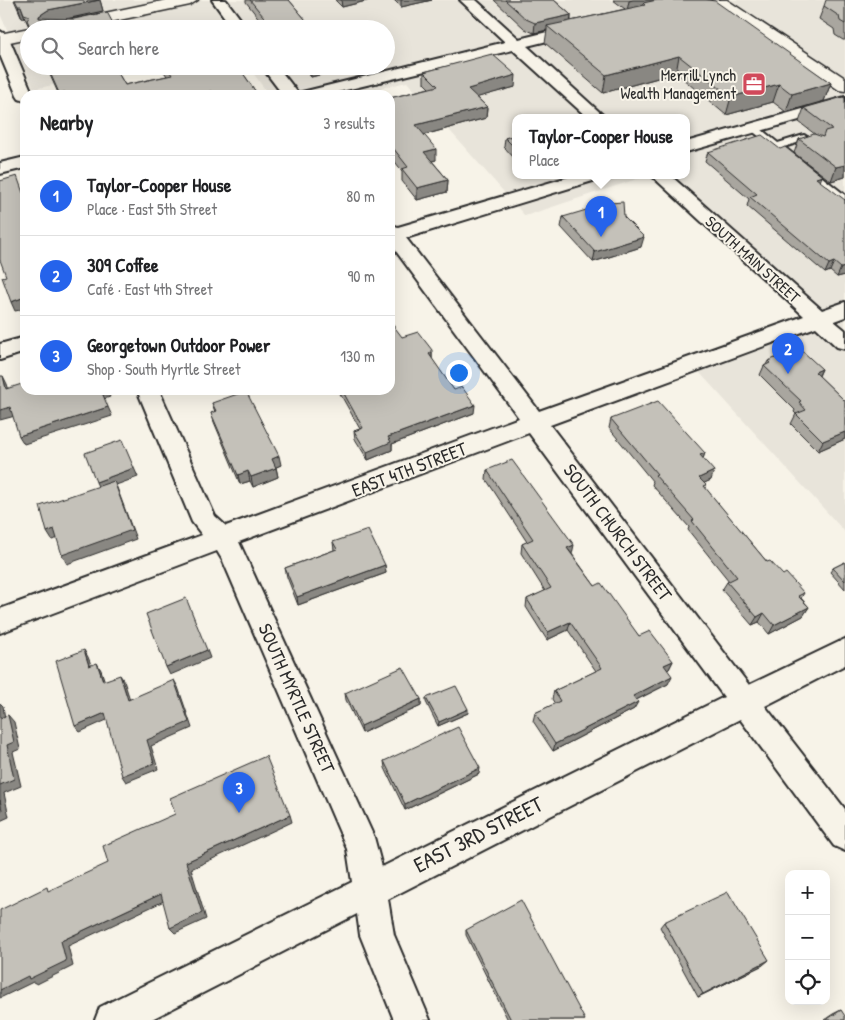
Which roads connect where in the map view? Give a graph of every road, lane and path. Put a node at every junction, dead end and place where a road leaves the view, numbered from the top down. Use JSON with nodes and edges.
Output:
{"nodes":[{"id":1,"x":190,"y":0,"type":"edge"},
{"id":2,"x":219,"y":0,"type":"edge"},
{"id":3,"x":467,"y":0,"type":"edge"},
{"id":4,"x":716,"y":0,"type":"edge"},
{"id":5,"x":95,"y":20,"type":"edge"},
{"id":6,"x":234,"y":20,"type":"edge"},
{"id":7,"x":597,"y":25,"type":"edge"},
{"id":8,"x":20,"y":35,"type":"edge"},
{"id":9,"x":0,"y":38,"type":"edge"},
{"id":10,"x":516,"y":45,"type":"junction"},
{"id":11,"x":395,"y":74,"type":"edge"},
{"id":12,"x":277,"y":75,"type":"edge"},
{"id":13,"x":389,"y":75,"type":"edge"},
{"id":14,"x":845,"y":86,"type":"edge"},
{"id":15,"x":22,"y":90,"type":"edge"},
{"id":16,"x":287,"y":90,"type":"edge"},
{"id":17,"x":326,"y":90,"type":"edge"},
{"id":18,"x":845,"y":102,"type":"edge"},
{"id":19,"x":594,"y":114,"type":"edge"},
{"id":20,"x":754,"y":128,"type":"junction"},
{"id":21,"x":690,"y":146,"type":"edge"},
{"id":22,"x":778,"y":146,"type":"junction"},
{"id":23,"x":816,"y":146,"type":"edge"},
{"id":24,"x":20,"y":163,"type":"edge"},
{"id":25,"x":0,"y":169,"type":"edge"},
{"id":26,"x":580,"y":179,"type":"edge"},
{"id":27,"x":664,"y":179,"type":"edge"},
{"id":28,"x":845,"y":200,"type":"edge"},
{"id":29,"x":395,"y":233,"type":"edge"},
{"id":30,"x":395,"y":239,"type":"edge"},
{"id":31,"x":845,"y":309,"type":"edge"},
{"id":32,"x":819,"y":319,"type":"junction"},
{"id":33,"x":845,"y":342,"type":"edge"},
{"id":34,"x":20,"y":346,"type":"edge"},
{"id":35,"x":0,"y":352,"type":"edge"},
{"id":36,"x":150,"y":395,"type":"edge"},
{"id":37,"x":536,"y":421,"type":"junction"},
{"id":38,"x":222,"y":539,"type":"junction"},
{"id":39,"x":0,"y":621,"type":"edge"},
{"id":40,"x":845,"y":651,"type":"edge"},
{"id":41,"x":744,"y":700,"type":"junction"},
{"id":42,"x":845,"y":835,"type":"edge"},
{"id":43,"x":370,"y":889,"type":"junction"},
{"id":44,"x":113,"y":1020,"type":"edge"},
{"id":45,"x":412,"y":1020,"type":"edge"}],
"edges":[{"from":1,"to":5,"type":"main road"},
{"from":2,"to":6,"type":"street"},
{"from":3,"to":10,"type":"street"},
{"from":4,"to":14,"type":"main road"},
{"from":7,"to":10,"type":"street"},
{"from":8,"to":9,"type":"main road"},
{"from":9,"to":15,"type":"street"},
{"from":10,"to":11,"type":"street"},
{"from":10,"to":19,"type":"street"},
{"from":12,"to":16,"type":"street"},
{"from":13,"to":17,"type":"street"},
{"from":18,"to":20,"type":"street"},
{"from":20,"to":21,"type":"street"},
{"from":20,"to":22,"type":"lane"},
{"from":22,"to":23,"type":"lane"},
{"from":22,"to":28,"type":"lane"},
{"from":24,"to":25,"type":"street"},
{"from":26,"to":29,"type":"street"},
{"from":27,"to":32,"type":"street","name":"SOUTH MAIN STREET"},
{"from":30,"to":37,"type":"street","name":"SOUTH CHURCH STREET"},
{"from":31,"to":32,"type":"street","name":"EAST 4TH STREET"},
{"from":32,"to":33,"type":"street","name":"SOUTH MAIN STREET"},
{"from":32,"to":37,"type":"street","name":"EAST 4TH STREET"},
{"from":34,"to":35,"type":"street"},
{"from":36,"to":38,"type":"street","name":"SOUTH MYRTLE STREET"},
{"from":37,"to":38,"type":"street","name":"EAST 4TH STREET"},
{"from":37,"to":41,"type":"street","name":"SOUTH CHURCH STREET"},
{"from":38,"to":39,"type":"street","name":"EAST 4TH STREET"},
{"from":38,"to":43,"type":"street","name":"SOUTH MYRTLE STREET"},
{"from":40,"to":41,"type":"street","name":"EAST 3RD STREET"},
{"from":41,"to":42,"type":"street","name":"SOUTH CHURCH STREET"},
{"from":41,"to":43,"type":"street","name":"EAST 3RD STREET"},
{"from":43,"to":44,"type":"street","name":"EAST 3RD STREET"},
{"from":43,"to":45,"type":"street","name":"SOUTH MYRTLE STREET"}]}
